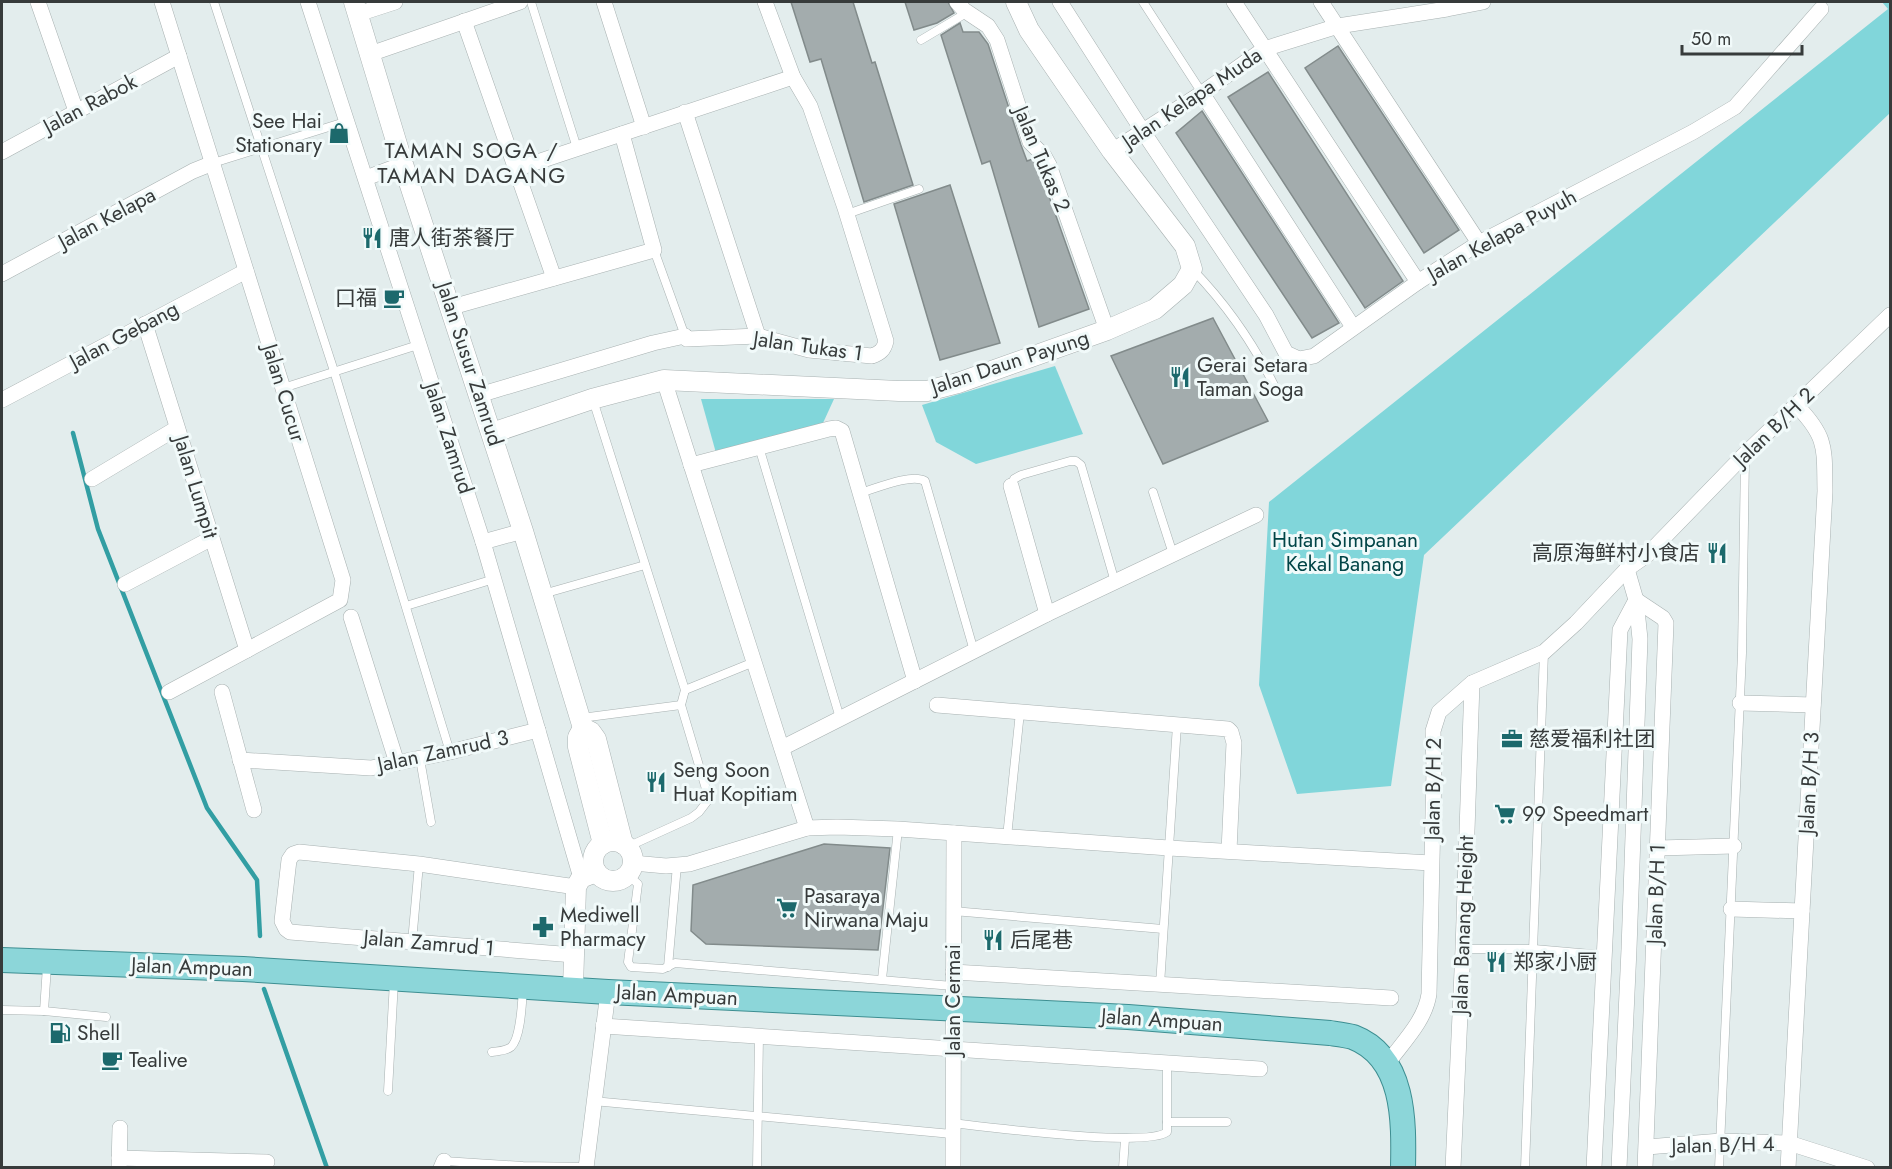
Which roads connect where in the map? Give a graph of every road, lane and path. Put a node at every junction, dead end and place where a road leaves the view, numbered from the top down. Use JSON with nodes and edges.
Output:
{"nodes":[{"id":1,"x":38,"y":2,"type":"edge"},
{"id":2,"x":162,"y":2,"type":"edge"},
{"id":3,"x":213,"y":2,"type":"edge"},
{"id":4,"x":308,"y":2,"type":"edge"},
{"id":5,"x":395,"y":2,"type":"edge"},
{"id":6,"x":520,"y":2,"type":"edge"},
{"id":7,"x":531,"y":2,"type":"edge"},
{"id":8,"x":604,"y":2,"type":"edge"},
{"id":9,"x":765,"y":2,"type":"edge"},
{"id":10,"x":1016,"y":2,"type":"edge"},
{"id":11,"x":1060,"y":2,"type":"edge"},
{"id":12,"x":1143,"y":2,"type":"edge"},
{"id":13,"x":1234,"y":2,"type":"edge"},
{"id":14,"x":1321,"y":2,"type":"edge"},
{"id":15,"x":1483,"y":2,"type":"edge"},
{"id":16,"x":1446,"y":5,"type":"edge"},
{"id":17,"x":962,"y":7,"type":"edge"},
{"id":18,"x":356,"y":8,"type":"edge"},
{"id":19,"x":1821,"y":9,"type":"dead end"},
{"id":20,"x":464,"y":21,"type":"junction"},
{"id":21,"x":1338,"y":26,"type":"junction"},
{"id":22,"x":921,"y":40,"type":"dead end"},
{"id":23,"x":1264,"y":49,"type":"junction"},
{"id":24,"x":370,"y":54,"type":"junction"},
{"id":25,"x":179,"y":56,"type":"junction"},
{"id":26,"x":793,"y":77,"type":"junction"},
{"id":27,"x":1202,"y":93,"type":"junction"},
{"id":28,"x":76,"y":111,"type":"junction"},
{"id":29,"x":685,"y":112,"type":"junction"},
{"id":30,"x":348,"y":121,"type":"junction"},
{"id":31,"x":644,"y":127,"type":"junction"},
{"id":32,"x":1142,"y":130,"type":"junction"},
{"id":33,"x":621,"y":134,"type":"junction"},
{"id":34,"x":261,"y":148,"type":"junction"},
{"id":35,"x":577,"y":148,"type":"junction"},
{"id":36,"x":1112,"y":151,"type":"junction"},
{"id":37,"x":2,"y":152,"type":"edge"},
{"id":38,"x":213,"y":163,"type":"junction"},
{"id":39,"x":404,"y":164,"type":"junction"},
{"id":40,"x":516,"y":169,"type":"junction"},
{"id":41,"x":366,"y":178,"type":"junction"},
{"id":42,"x":919,"y":189,"type":"dead end"},
{"id":43,"x":847,"y":214,"type":"junction"},
{"id":44,"x":1479,"y":243,"type":"junction"},
{"id":45,"x":654,"y":250,"type":"junction"},
{"id":46,"x":1192,"y":269,"type":"junction"},
{"id":47,"x":246,"y":271,"type":"junction"},
{"id":48,"x":2,"y":274,"type":"edge"},
{"id":49,"x":554,"y":278,"type":"junction"},
{"id":50,"x":1419,"y":282,"type":"junction"},
{"id":51,"x":452,"y":307,"type":"junction"},
{"id":52,"x":1890,"y":315,"type":"edge"},
{"id":53,"x":145,"y":324,"type":"junction"},
{"id":54,"x":1353,"y":327,"type":"junction"},
{"id":55,"x":1107,"y":330,"type":"junction"},
{"id":56,"x":685,"y":336,"type":"junction"},
{"id":57,"x":758,"y":336,"type":"junction"},
{"id":58,"x":418,"y":345,"type":"junction"},
{"id":59,"x":334,"y":371,"type":"junction"},
{"id":60,"x":664,"y":380,"type":"junction"},
{"id":61,"x":1274,"y":385,"type":"dead end"},
{"id":62,"x":283,"y":388,"type":"junction"},
{"id":63,"x":479,"y":395,"type":"junction"},
{"id":64,"x":592,"y":399,"type":"junction"},
{"id":65,"x":2,"y":400,"type":"edge"},
{"id":66,"x":1797,"y":406,"type":"junction"},
{"id":67,"x":177,"y":428,"type":"junction"},
{"id":68,"x":492,"y":433,"type":"junction"},
{"id":69,"x":759,"y":447,"type":"junction"},
{"id":70,"x":1745,"y":454,"type":"junction"},
{"id":71,"x":691,"y":465,"type":"junction"},
{"id":72,"x":92,"y":479,"type":"dead end"},
{"id":73,"x":1011,"y":486,"type":"joint"},
{"id":74,"x":1153,"y":492,"type":"dead end"},
{"id":75,"x":860,"y":493,"type":"junction"},
{"id":76,"x":1257,"y":515,"type":"dead end"},
{"id":77,"x":523,"y":531,"type":"junction"},
{"id":78,"x":212,"y":538,"type":"junction"},
{"id":79,"x":483,"y":542,"type":"junction"},
{"id":80,"x":1173,"y":554,"type":"junction"},
{"id":81,"x":645,"y":565,"type":"junction"},
{"id":82,"x":1627,"y":570,"type":"junction"},
{"id":83,"x":494,"y":579,"type":"junction"},
{"id":84,"x":1115,"y":582,"type":"junction"},
{"id":85,"x":125,"y":584,"type":"dead end"},
{"id":86,"x":543,"y":594,"type":"junction"},
{"id":87,"x":1636,"y":600,"type":"junction"},
{"id":88,"x":406,"y":606,"type":"junction"},
{"id":89,"x":1047,"y":614,"type":"junction"},
{"id":90,"x":351,"y":616,"type":"dead end"},
{"id":91,"x":247,"y":650,"type":"junction"},
{"id":92,"x":975,"y":651,"type":"junction"},
{"id":93,"x":1544,"y":652,"type":"junction"},
{"id":94,"x":754,"y":662,"type":"junction"},
{"id":95,"x":915,"y":681,"type":"junction"},
{"id":96,"x":1472,"y":683,"type":"junction"},
{"id":97,"x":685,"y":690,"type":"junction"},
{"id":98,"x":169,"y":692,"type":"dead end"},
{"id":99,"x":222,"y":692,"type":"dead end"},
{"id":100,"x":1740,"y":703,"type":"junction"},
{"id":101,"x":681,"y":705,"type":"junction"},
{"id":102,"x":937,"y":705,"type":"dead end"},
{"id":103,"x":1813,"y":705,"type":"junction"},
{"id":104,"x":1020,"y":712,"type":"junction"},
{"id":105,"x":840,"y":718,"type":"junction"},
{"id":106,"x":582,"y":723,"type":"junction"},
{"id":107,"x":1177,"y":725,"type":"junction"},
{"id":108,"x":538,"y":730,"type":"junction"},
{"id":109,"x":782,"y":748,"type":"junction"},
{"id":110,"x":450,"y":752,"type":"junction"},
{"id":111,"x":420,"y":759,"type":"junction"},
{"id":112,"x":240,"y":760,"type":"junction"},
{"id":113,"x":397,"y":763,"type":"junction"},
{"id":114,"x":254,"y":810,"type":"dead end"},
{"id":115,"x":431,"y":822,"type":"dead end"},
{"id":116,"x":807,"y":828,"type":"junction"},
{"id":117,"x":898,"y":829,"type":"junction"},
{"id":118,"x":954,"y":833,"type":"junction"},
{"id":119,"x":1007,"y":837,"type":"junction"},
{"id":120,"x":1734,"y":846,"type":"junction"},
{"id":121,"x":1169,"y":848,"type":"junction"},
{"id":122,"x":1658,"y":848,"type":"junction"},
{"id":123,"x":1229,"y":851,"type":"junction"},
{"id":124,"x":623,"y":854,"type":"junction"},
{"id":125,"x":1431,"y":863,"type":"junction"},
{"id":126,"x":419,"y":864,"type":"junction"},
{"id":127,"x":677,"y":865,"type":"junction"},
{"id":128,"x":584,"y":879,"type":"junction"},
{"id":129,"x":1731,"y":909,"type":"junction"},
{"id":130,"x":954,"y":911,"type":"junction"},
{"id":131,"x":1802,"y":911,"type":"junction"},
{"id":132,"x":1163,"y":930,"type":"junction"},
{"id":133,"x":412,"y":942,"type":"junction"},
{"id":134,"x":1463,"y":949,"type":"junction"},
{"id":135,"x":1534,"y":949,"type":"junction"},
{"id":136,"x":1629,"y":950,"type":"junction"},
{"id":137,"x":1603,"y":951,"type":"junction"},
{"id":138,"x":574,"y":955,"type":"junction"},
{"id":139,"x":2,"y":960,"type":"edge"},
{"id":140,"x":47,"y":962,"type":"junction"},
{"id":141,"x":668,"y":967,"type":"junction"},
{"id":142,"x":394,"y":977,"type":"junction"},
{"id":143,"x":882,"y":979,"type":"junction"},
{"id":144,"x":1160,"y":985,"type":"junction"},
{"id":145,"x":524,"y":987,"type":"junction"},
{"id":146,"x":573,"y":989,"type":"junction"},
{"id":147,"x":954,"y":989,"type":"junction"},
{"id":148,"x":608,"y":992,"type":"junction"},
{"id":149,"x":1391,"y":998,"type":"dead end"},
{"id":150,"x":2,"y":1010,"type":"edge"},
{"id":151,"x":44,"y":1011,"type":"junction"},
{"id":152,"x":106,"y":1017,"type":"dead end"},
{"id":153,"x":603,"y":1026,"type":"junction"},
{"id":154,"x":759,"y":1036,"type":"junction"},
{"id":155,"x":953,"y":1049,"type":"junction"},
{"id":156,"x":492,"y":1052,"type":"dead end"},
{"id":157,"x":1167,"y":1062,"type":"junction"},
{"id":158,"x":1388,"y":1064,"type":"junction"},
{"id":159,"x":1260,"y":1069,"type":"dead end"},
{"id":160,"x":388,"y":1091,"type":"dead end"},
{"id":161,"x":593,"y":1101,"type":"junction"},
{"id":162,"x":758,"y":1116,"type":"junction"},
{"id":163,"x":1167,"y":1122,"type":"junction"},
{"id":164,"x":1227,"y":1122,"type":"dead end"},
{"id":165,"x":120,"y":1128,"type":"dead end"},
{"id":166,"x":952,"y":1129,"type":"junction"},
{"id":167,"x":1125,"y":1139,"type":"junction"},
{"id":168,"x":1721,"y":1141,"type":"junction"},
{"id":169,"x":1789,"y":1143,"type":"junction"},
{"id":170,"x":1647,"y":1147,"type":"junction"},
{"id":171,"x":267,"y":1162,"type":"dead end"},
{"id":172,"x":119,"y":1163,"type":"edge"},
{"id":173,"x":442,"y":1164,"type":"edge"},
{"id":174,"x":523,"y":1167,"type":"edge"},
{"id":175,"x":586,"y":1167,"type":"edge"},
{"id":176,"x":757,"y":1167,"type":"edge"},
{"id":177,"x":953,"y":1167,"type":"edge"},
{"id":178,"x":1123,"y":1167,"type":"edge"},
{"id":179,"x":1402,"y":1167,"type":"edge"},
{"id":180,"x":1453,"y":1167,"type":"edge"},
{"id":181,"x":1525,"y":1167,"type":"edge"},
{"id":182,"x":1594,"y":1167,"type":"edge"},
{"id":183,"x":1619,"y":1167,"type":"edge"},
{"id":184,"x":1646,"y":1167,"type":"edge"},
{"id":185,"x":1719,"y":1167,"type":"edge"},
{"id":186,"x":1788,"y":1167,"type":"edge"},
{"id":187,"x":1867,"y":1167,"type":"edge"}],
"edges":[{"from":1,"to":28,"type":"street"},
{"from":2,"to":25,"type":"street","name":"Jalan Cucur"},
{"from":3,"to":34,"type":"lane"},
{"from":4,"to":30,"type":"street","name":"Jalan Zamrud"},
{"from":5,"to":18,"type":"street"},
{"from":6,"to":20,"type":"street"},
{"from":7,"to":35,"type":"lane"},
{"from":8,"to":31,"type":"street"},
{"from":9,"to":26,"type":"street","name":"Jalan Tukas 1"},
{"from":10,"to":36,"type":"street"},
{"from":11,"to":32,"type":"street"},
{"from":12,"to":27,"type":"lane"},
{"from":13,"to":23,"type":"street","name":"Jalan Kelapa Puyuh"},
{"from":14,"to":21,"type":"street"},
{"from":15,"to":16,"type":"street","name":"Jalan Kelapa Muda"},
{"from":16,"to":21,"type":"street","name":"Jalan Kelapa Muda"},
{"from":17,"to":22,"type":"lane"},
{"from":17,"to":55,"type":"street","name":"Jalan Tukas 2"},
{"from":18,"to":24,"type":"street","name":"Jalan Susur Zamrud"},
{"from":19,"to":44,"type":"street","name":"Jalan Kelapa Puyuh"},
{"from":20,"to":24,"type":"street"},
{"from":20,"to":40,"type":"street"},
{"from":21,"to":23,"type":"street","name":"Jalan Kelapa Muda"},
{"from":21,"to":44,"type":"street"},
{"from":23,"to":27,"type":"street","name":"Jalan Kelapa Muda"},
{"from":23,"to":50,"type":"street","name":"Jalan Kelapa Puyuh"},
{"from":24,"to":39,"type":"street","name":"Jalan Susur Zamrud"},
{"from":25,"to":28,"type":"street","name":"Jalan Rabok"},
{"from":25,"to":38,"type":"street","name":"Jalan Cucur"},
{"from":26,"to":29,"type":"street"},
{"from":26,"to":43,"type":"street","name":"Jalan Tukas 1"},
{"from":27,"to":32,"type":"street","name":"Jalan Kelapa Muda"},
{"from":27,"to":54,"type":"street"},
{"from":28,"to":37,"type":"street","name":"Jalan Rabok"},
{"from":29,"to":31,"type":"street"},
{"from":29,"to":57,"type":"street"},
{"from":30,"to":34,"type":"lane"},
{"from":30,"to":41,"type":"street","name":"Jalan Zamrud"},
{"from":31,"to":33,"type":"street"},
{"from":32,"to":36,"type":"street","name":"Jalan Kelapa Muda"},
{"from":32,"to":54,"type":"street"},
{"from":33,"to":35,"type":"street"},
{"from":33,"to":45,"type":"street"},
{"from":34,"to":38,"type":"lane"},
{"from":34,"to":59,"type":"lane"},
{"from":35,"to":40,"type":"street"},
{"from":36,"to":46,"type":"street"},
{"from":38,"to":47,"type":"street","name":"Jalan Cucur"},
{"from":38,"to":48,"type":"street","name":"Jalan Kelapa"},
{"from":39,"to":41,"type":"street"},
{"from":39,"to":51,"type":"street","name":"Jalan Susur Zamrud"},
{"from":40,"to":49,"type":"street"},
{"from":41,"to":58,"type":"street","name":"Jalan Zamrud"},
{"from":42,"to":43,"type":"lane"},
{"from":43,"to":57,"type":"street","name":"Jalan Tukas 1"},
{"from":44,"to":50,"type":"street","name":"Jalan Kelapa Puyuh"},
{"from":45,"to":49,"type":"street"},
{"from":45,"to":56,"type":"lane"},
{"from":46,"to":55,"type":"street","name":"Jalan Daun Payung"},
{"from":46,"to":61,"type":"lane"},
{"from":47,"to":53,"type":"street","name":"Jalan Gebang"},
{"from":47,"to":62,"type":"street","name":"Jalan Cucur"},
{"from":49,"to":51,"type":"street"},
{"from":50,"to":54,"type":"street"},
{"from":51,"to":63,"type":"street","name":"Jalan Susur Zamrud"},
{"from":52,"to":66,"type":"street","name":"Jalan B/H 2"},
{"from":53,"to":65,"type":"street","name":"Jalan Gebang"},
{"from":53,"to":67,"type":"street","name":"Jalan Lumpit"},
{"from":55,"to":60,"type":"street","name":"Jalan Daun Payung"},
{"from":56,"to":57,"type":"street","name":"Jalan Tukas 1"},
{"from":56,"to":63,"type":"street","name":"Jalan Tukas 1"},
{"from":58,"to":59,"type":"lane"},
{"from":58,"to":79,"type":"street","name":"Jalan Zamrud"},
{"from":59,"to":62,"type":"lane"},
{"from":59,"to":88,"type":"lane"},
{"from":60,"to":64,"type":"street","name":"Jalan Daun Payung"},
{"from":60,"to":71,"type":"street"},
{"from":62,"to":91,"type":"street","name":"Jalan Cucur"},
{"from":63,"to":68,"type":"street","name":"Jalan Susur Zamrud"},
{"from":64,"to":68,"type":"street","name":"Jalan Daun Payung"},
{"from":64,"to":81,"type":"lane"},
{"from":66,"to":70,"type":"street","name":"Jalan B/H 2"},
{"from":66,"to":103,"type":"street","name":"Jalan B/H 3"},
{"from":67,"to":72,"type":"street"},
{"from":67,"to":78,"type":"street","name":"Jalan Lumpit"},
{"from":68,"to":77,"type":"street","name":"Jalan Susur Zamrud"},
{"from":69,"to":71,"type":"street"},
{"from":69,"to":75,"type":"street"},
{"from":69,"to":105,"type":"lane"},
{"from":70,"to":82,"type":"street","name":"Jalan B/H 2"},
{"from":70,"to":100,"type":"lane"},
{"from":71,"to":94,"type":"street"},
{"from":73,"to":84,"type":"lane"},
{"from":73,"to":89,"type":"street"},
{"from":74,"to":80,"type":"lane"},
{"from":75,"to":92,"type":"lane"},
{"from":75,"to":95,"type":"street"},
{"from":76,"to":80,"type":"street"},
{"from":77,"to":79,"type":"street"},
{"from":77,"to":86,"type":"street","name":"Jalan Susur Zamrud"},
{"from":78,"to":85,"type":"street"},
{"from":78,"to":91,"type":"street","name":"Jalan Lumpit"},
{"from":79,"to":83,"type":"street","name":"Jalan Zamrud"},
{"from":80,"to":84,"type":"street"},
{"from":81,"to":86,"type":"lane"},
{"from":81,"to":97,"type":"lane"},
{"from":82,"to":87,"type":"street"},
{"from":82,"to":93,"type":"street","name":"Jalan B/H 2"},
{"from":83,"to":88,"type":"lane"},
{"from":83,"to":108,"type":"street","name":"Jalan Zamrud"},
{"from":84,"to":89,"type":"street"},
{"from":86,"to":106,"type":"street","name":"Jalan Susur Zamrud"},
{"from":87,"to":122,"type":"street","name":"Jalan B/H 1"},
{"from":87,"to":136,"type":"street"},
{"from":87,"to":137,"type":"street"},
{"from":88,"to":110,"type":"lane"},
{"from":89,"to":92,"type":"street"},
{"from":90,"to":113,"type":"street"},
{"from":91,"to":98,"type":"street","name":"Jalan Cucur"},
{"from":92,"to":95,"type":"street"},
{"from":93,"to":96,"type":"street","name":"Jalan B/H 2"},
{"from":93,"to":135,"type":"lane"},
{"from":94,"to":97,"type":"lane"},
{"from":94,"to":109,"type":"street"},
{"from":95,"to":105,"type":"street"},
{"from":96,"to":125,"type":"street","name":"Jalan B/H 2"},
{"from":96,"to":134,"type":"street","name":"Jalan Banang Height"},
{"from":97,"to":101,"type":"lane"},
{"from":99,"to":112,"type":"street"},
{"from":100,"to":103,"type":"street"},
{"from":100,"to":120,"type":"lane"},
{"from":101,"to":106,"type":"lane"},
{"from":101,"to":124,"type":"lane"},
{"from":102,"to":104,"type":"street"},
{"from":103,"to":131,"type":"street","name":"Jalan B/H 3"},
{"from":104,"to":107,"type":"street"},
{"from":104,"to":119,"type":"lane"},
{"from":105,"to":109,"type":"street"},
{"from":106,"to":124,"type":"street","name":"Jalan Susur Zamrud"},
{"from":107,"to":121,"type":"lane"},
{"from":107,"to":123,"type":"street"},
{"from":108,"to":110,"type":"street","name":"Jalan Zamrud 3"},
{"from":108,"to":128,"type":"street","name":"Jalan Zamrud"},
{"from":109,"to":116,"type":"street"},
{"from":110,"to":111,"type":"street","name":"Jalan Zamrud 3"},
{"from":111,"to":113,"type":"street","name":"Jalan Zamrud 3"},
{"from":111,"to":115,"type":"lane"},
{"from":112,"to":113,"type":"street","name":"Jalan Zamrud 3"},
{"from":112,"to":114,"type":"street"},
{"from":116,"to":117,"type":"street"},
{"from":116,"to":127,"type":"street"},
{"from":117,"to":118,"type":"street"},
{"from":117,"to":143,"type":"lane"},
{"from":118,"to":119,"type":"street"},
{"from":118,"to":130,"type":"street","name":"Jalan Cermai"},
{"from":119,"to":121,"type":"street"},
{"from":120,"to":122,"type":"street"},
{"from":120,"to":129,"type":"lane"},
{"from":121,"to":123,"type":"street"},
{"from":121,"to":132,"type":"lane"},
{"from":122,"to":170,"type":"street","name":"Jalan B/H 1"},
{"from":123,"to":125,"type":"street"},
{"from":124,"to":127,"type":"street"},
{"from":124,"to":128,"type":"street"},
{"from":124,"to":128,"type":"street"},
{"from":124,"to":141,"type":"lane"},
{"from":125,"to":158,"type":"street","name":"Jalan B/H 2"},
{"from":126,"to":128,"type":"street"},
{"from":126,"to":133,"type":"lane"},
{"from":126,"to":133,"type":"street","name":"Jalan Zamrud 1"},
{"from":127,"to":141,"type":"lane"},
{"from":128,"to":138,"type":"street","name":"Jalan Zamrud"},
{"from":129,"to":131,"type":"street"},
{"from":129,"to":168,"type":"lane"},
{"from":130,"to":132,"type":"lane"},
{"from":130,"to":147,"type":"street","name":"Jalan Cermai"},
{"from":131,"to":169,"type":"street","name":"Jalan B/H 3"},
{"from":132,"to":144,"type":"lane"},
{"from":133,"to":138,"type":"street","name":"Jalan Zamrud 1"},
{"from":134,"to":135,"type":"lane"},
{"from":134,"to":180,"type":"street","name":"Jalan Banang Height"},
{"from":135,"to":137,"type":"lane"},
{"from":135,"to":181,"type":"lane"},
{"from":136,"to":137,"type":"street"},
{"from":136,"to":183,"type":"street"},
{"from":137,"to":182,"type":"street"},
{"from":138,"to":146,"type":"street","name":"Jalan Zamrud"},
{"from":139,"to":140,"type":"main road","name":"Jalan Ampuan"},
{"from":140,"to":142,"type":"main road","name":"Jalan Ampuan"},
{"from":140,"to":151,"type":"lane"},
{"from":141,"to":143,"type":"lane"},
{"from":142,"to":145,"type":"main road","name":"Jalan Ampuan"},
{"from":142,"to":160,"type":"lane"},
{"from":143,"to":147,"type":"lane"},
{"from":144,"to":147,"type":"street"},
{"from":144,"to":149,"type":"street"},
{"from":145,"to":146,"type":"main road","name":"Jalan Ampuan"},
{"from":145,"to":156,"type":"lane"},
{"from":146,"to":148,"type":"main road","name":"Jalan Ampuan"},
{"from":147,"to":148,"type":"main road","name":"Jalan Ampuan"},
{"from":147,"to":155,"type":"street","name":"Jalan Cermai"},
{"from":147,"to":158,"type":"main road","name":"Jalan Ampuan"},
{"from":148,"to":153,"type":"street"},
{"from":150,"to":151,"type":"lane"},
{"from":151,"to":152,"type":"lane"},
{"from":153,"to":154,"type":"street"},
{"from":153,"to":161,"type":"street"},
{"from":154,"to":155,"type":"street"},
{"from":154,"to":162,"type":"lane"},
{"from":155,"to":157,"type":"street"},
{"from":155,"to":166,"type":"street","name":"Jalan Cermai"},
{"from":157,"to":159,"type":"street"},
{"from":157,"to":163,"type":"lane"},
{"from":158,"to":179,"type":"main road"},
{"from":161,"to":162,"type":"lane"},
{"from":161,"to":175,"type":"street"},
{"from":162,"to":166,"type":"lane"},
{"from":162,"to":176,"type":"lane"},
{"from":163,"to":164,"type":"lane"},
{"from":163,"to":167,"type":"lane"},
{"from":165,"to":172,"type":"street"},
{"from":166,"to":167,"type":"lane"},
{"from":166,"to":177,"type":"street","name":"Jalan Cermai"},
{"from":167,"to":178,"type":"lane"},
{"from":168,"to":169,"type":"street","name":"Jalan B/H 4"},
{"from":168,"to":170,"type":"street","name":"Jalan B/H 4"},
{"from":168,"to":185,"type":"lane"},
{"from":169,"to":186,"type":"street","name":"Jalan B/H 3"},
{"from":169,"to":187,"type":"street","name":"Jalan B/H 4"},
{"from":170,"to":184,"type":"street","name":"Jalan B/H 1"},
{"from":171,"to":172,"type":"street"},
{"from":173,"to":174,"type":"lane"},
{"from":174,"to":175,"type":"lane"}]}
